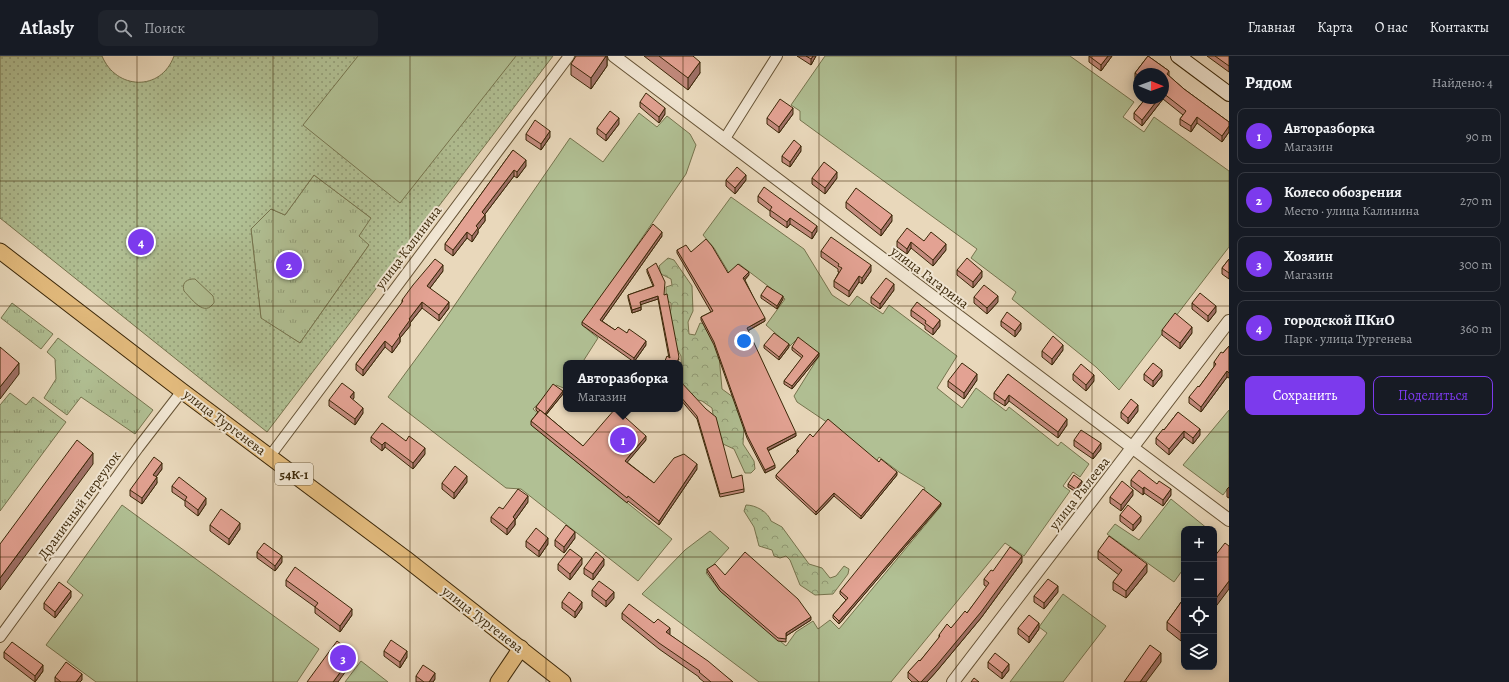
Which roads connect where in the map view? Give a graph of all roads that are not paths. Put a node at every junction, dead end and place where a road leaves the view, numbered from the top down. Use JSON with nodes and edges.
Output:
{"nodes":[{"id":1,"x":569,"y":56,"type":"edge"},
{"id":2,"x":614,"y":56,"type":"edge"},
{"id":3,"x":777,"y":56,"type":"edge"},
{"id":4,"x":1178,"y":56,"type":"edge"},
{"id":5,"x":1229,"y":94,"type":"edge"},
{"id":6,"x":724,"y":140,"type":"junction"},
{"id":7,"x":0,"y":250,"type":"edge"},
{"id":8,"x":1229,"y":322,"type":"edge"},
{"id":9,"x":182,"y":391,"type":"junction"},
{"id":10,"x":1133,"y":448,"type":"junction"},
{"id":11,"x":270,"y":456,"type":"junction"},
{"id":12,"x":1229,"y":520,"type":"edge"},
{"id":13,"x":0,"y":637,"type":"edge"},
{"id":14,"x":521,"y":648,"type":"junction"},
{"id":15,"x":498,"y":682,"type":"edge"},
{"id":16,"x":563,"y":682,"type":"edge"},
{"id":17,"x":953,"y":682,"type":"edge"}],
"edges":[{"from":1,"to":11,"type":"street","name":"улица Калинина"},
{"from":2,"to":6,"type":"street","name":"улица Гагарина"},
{"from":3,"to":6,"type":"street"},
{"from":4,"to":5,"type":"main road"},
{"from":6,"to":10,"type":"street","name":"улица Гагарина"},
{"from":7,"to":9,"type":"main road","name":"улица Тургенева","number":"54К-1"},
{"from":8,"to":10,"type":"street","name":"улица Рылеева"},
{"from":9,"to":11,"type":"main road","name":"улица Тургенева","number":"54К-1"},
{"from":9,"to":13,"type":"street","name":"Драничный переулок"},
{"from":10,"to":12,"type":"street","name":"улица Гагарина"},
{"from":10,"to":17,"type":"street","name":"улица Рылеева"},
{"from":11,"to":14,"type":"main road","name":"улица Тургенева","number":"54К-1"},
{"from":14,"to":15,"type":"main road"},
{"from":14,"to":16,"type":"main road","name":"улица Тургенева","number":"54К-1"}]}
